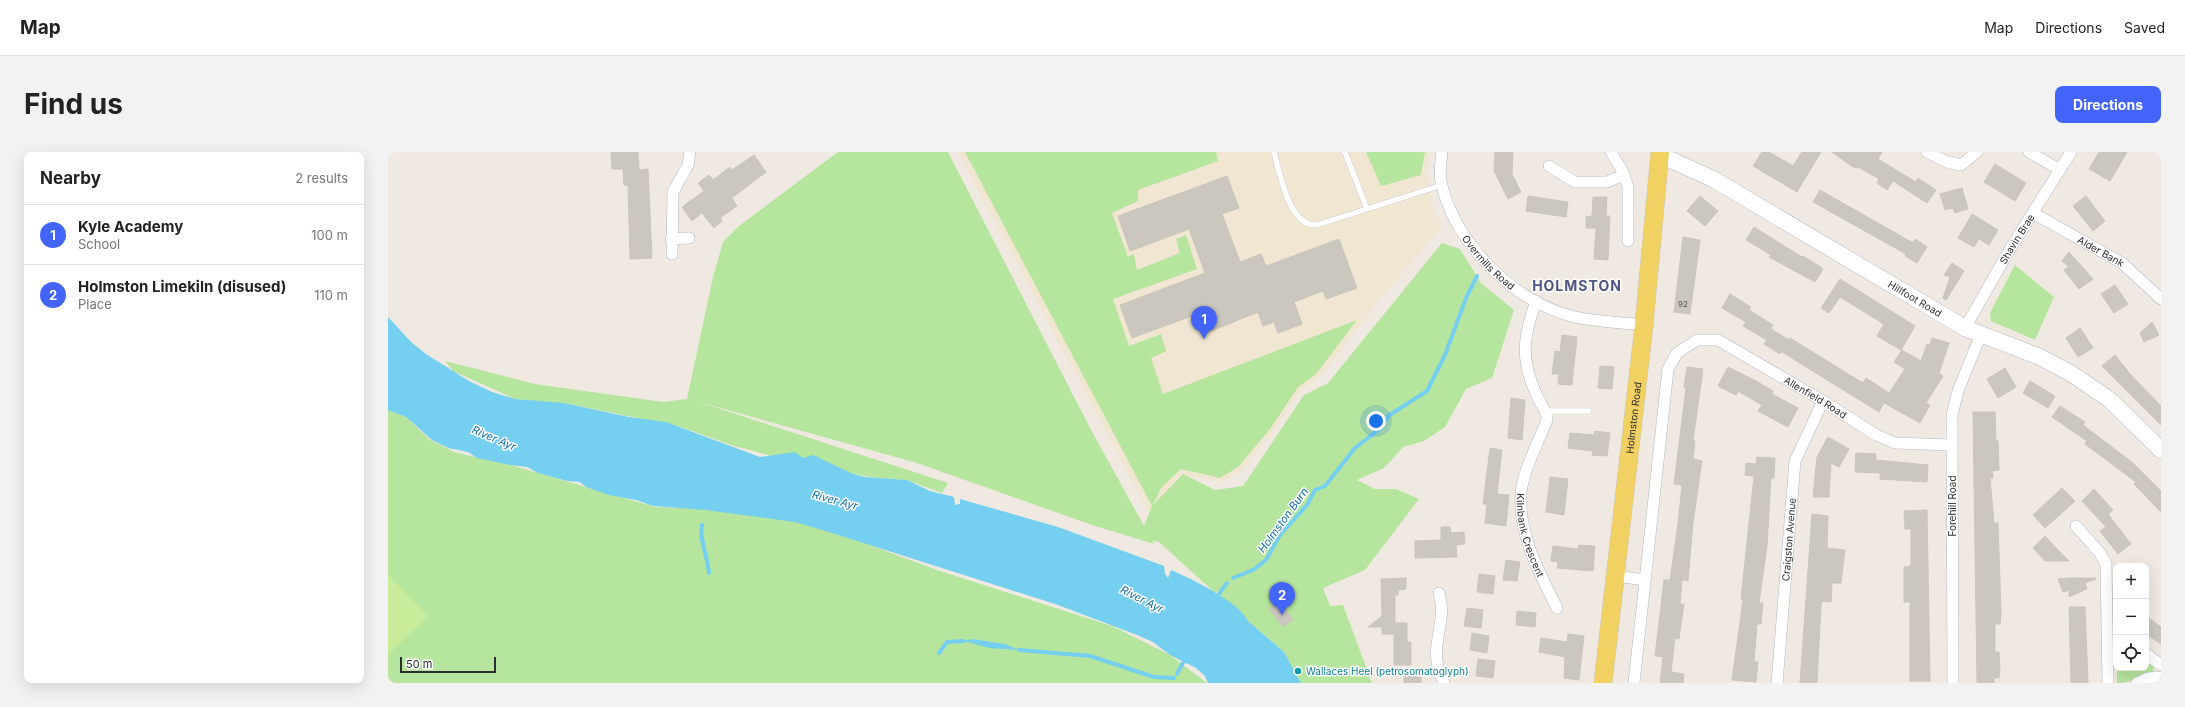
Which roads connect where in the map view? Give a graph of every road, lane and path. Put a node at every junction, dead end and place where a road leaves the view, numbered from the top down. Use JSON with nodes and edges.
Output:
{"nodes":[{"id":1,"x":690,"y":152,"type":"edge"},
{"id":2,"x":1274,"y":152,"type":"edge"},
{"id":3,"x":1346,"y":152,"type":"edge"},
{"id":4,"x":1442,"y":152,"type":"edge"},
{"id":5,"x":1611,"y":152,"type":"edge"},
{"id":6,"x":1927,"y":152,"type":"edge"},
{"id":7,"x":1977,"y":152,"type":"edge"},
{"id":8,"x":2029,"y":152,"type":"edge"},
{"id":9,"x":2071,"y":152,"type":"edge"},
{"id":10,"x":1660,"y":154,"type":"edge"},
{"id":11,"x":1549,"y":166,"type":"dead end"},
{"id":12,"x":2060,"y":170,"type":"junction"},
{"id":13,"x":1624,"y":175,"type":"junction"},
{"id":14,"x":1442,"y":185,"type":"junction"},
{"id":15,"x":1367,"y":209,"type":"junction"},
{"id":16,"x":2034,"y":213,"type":"junction"},
{"id":17,"x":689,"y":238,"type":"dead end"},
{"id":18,"x":671,"y":239,"type":"junction"},
{"id":19,"x":1628,"y":241,"type":"dead end"},
{"id":20,"x":672,"y":254,"type":"dead end"},
{"id":21,"x":2161,"y":299,"type":"edge"},
{"id":22,"x":1536,"y":301,"type":"junction"},
{"id":23,"x":1644,"y":325,"type":"junction"},
{"id":24,"x":1965,"y":328,"type":"junction"},
{"id":25,"x":1981,"y":334,"type":"junction"},
{"id":26,"x":1823,"y":401,"type":"junction"},
{"id":27,"x":1545,"y":411,"type":"junction"},
{"id":28,"x":1589,"y":411,"type":"dead end"},
{"id":29,"x":1951,"y":445,"type":"junction"},
{"id":30,"x":2161,"y":450,"type":"edge"},
{"id":31,"x":2076,"y":526,"type":"dead end"},
{"id":32,"x":1616,"y":576,"type":"junction"},
{"id":33,"x":1645,"y":580,"type":"junction"},
{"id":34,"x":1439,"y":593,"type":"dead end"},
{"id":35,"x":1557,"y":608,"type":"dead end"},
{"id":36,"x":2112,"y":629,"type":"edge"},
{"id":37,"x":2149,"y":656,"type":"edge"},
{"id":38,"x":2161,"y":665,"type":"edge"},
{"id":39,"x":2161,"y":677,"type":"edge"},
{"id":40,"x":1444,"y":683,"type":"edge"},
{"id":41,"x":1603,"y":683,"type":"edge"},
{"id":42,"x":1634,"y":683,"type":"edge"},
{"id":43,"x":1776,"y":683,"type":"edge"},
{"id":44,"x":1953,"y":683,"type":"edge"},
{"id":45,"x":2108,"y":683,"type":"edge"},
{"id":46,"x":2136,"y":683,"type":"edge"}],
"edges":[{"from":1,"to":18,"type":"street"},
{"from":2,"to":15,"type":"lane"},
{"from":3,"to":15,"type":"lane"},
{"from":4,"to":14,"type":"street","name":"Overmills Road"},
{"from":5,"to":13,"type":"street"},
{"from":6,"to":7,"type":"street"},
{"from":8,"to":12,"type":"street"},
{"from":9,"to":12,"type":"street","name":"Shavin Brae"},
{"from":10,"to":23,"type":"main road","name":"Holmston Road"},
{"from":10,"to":24,"type":"street","name":"Hillfoot Road"},
{"from":11,"to":13,"type":"street"},
{"from":12,"to":16,"type":"street","name":"Shavin Brae"},
{"from":13,"to":19,"type":"street"},
{"from":14,"to":15,"type":"lane"},
{"from":14,"to":22,"type":"street","name":"Overmills Road"},
{"from":16,"to":21,"type":"street","name":"Alder Bank"},
{"from":16,"to":24,"type":"street","name":"Shavin Brae"},
{"from":17,"to":18,"type":"street"},
{"from":18,"to":20,"type":"street"},
{"from":22,"to":23,"type":"street","name":"Overmills Road"},
{"from":22,"to":27,"type":"street","name":"Kilnbank Crescent"},
{"from":23,"to":32,"type":"main road","name":"Holmston Road"},
{"from":24,"to":25,"type":"street","name":"Hillfoot Road"},
{"from":25,"to":29,"type":"street","name":"Forehill Road"},
{"from":25,"to":30,"type":"street","name":"Hillfoot Road"},
{"from":26,"to":29,"type":"street","name":"Allenfield Road"},
{"from":26,"to":33,"type":"street","name":"Allenfield Road"},
{"from":26,"to":43,"type":"street","name":"Craigston Avenue"},
{"from":27,"to":28,"type":"lane"},
{"from":27,"to":35,"type":"street","name":"Kilnbank Crescent"},
{"from":29,"to":44,"type":"street","name":"Forehill Road"},
{"from":31,"to":36,"type":"street"},
{"from":32,"to":33,"type":"street"},
{"from":32,"to":41,"type":"main road","name":"Holmston Road"},
{"from":33,"to":42,"type":"street"},
{"from":34,"to":40,"type":"street"},
{"from":36,"to":45,"type":"street"},
{"from":37,"to":38,"type":"street"},
{"from":39,"to":46,"type":"street"}]}
